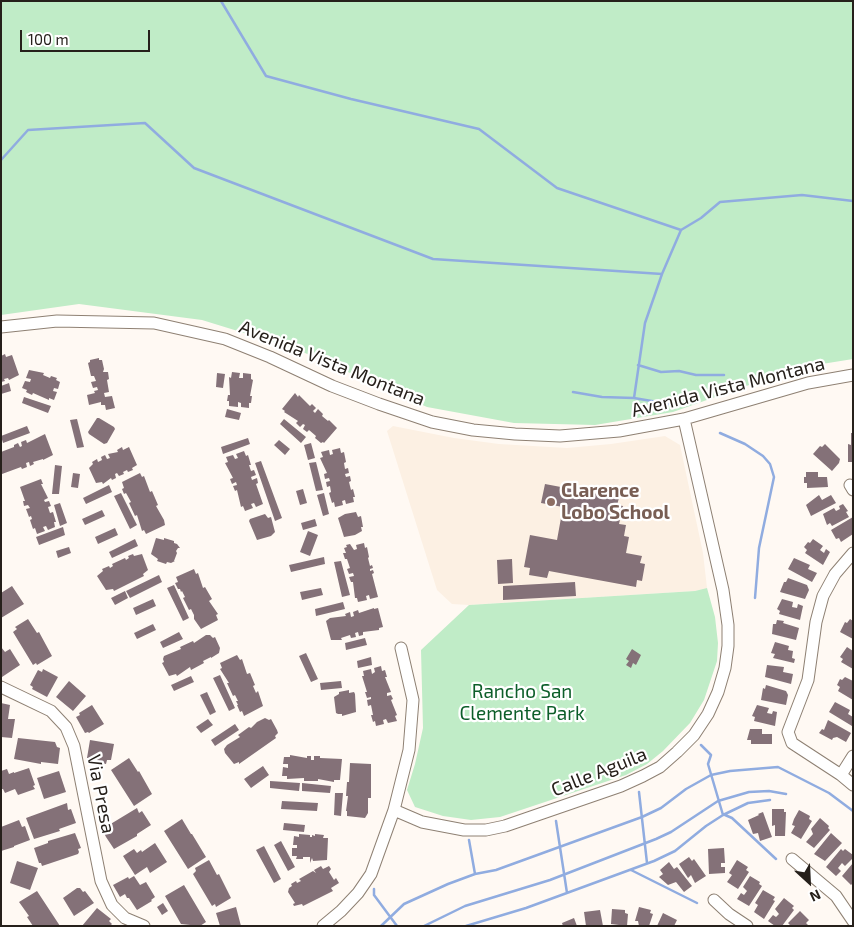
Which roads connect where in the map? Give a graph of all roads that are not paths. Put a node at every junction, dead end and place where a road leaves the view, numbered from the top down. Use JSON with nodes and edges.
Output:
{"nodes":[{"id":1,"x":1,"y":328,"type":"edge"},
{"id":2,"x":853,"y":375,"type":"edge"},
{"id":3,"x":684,"y":419,"type":"junction"},
{"id":4,"x":853,"y":553,"type":"edge"},
{"id":5,"x":401,"y":648,"type":"dead end"},
{"id":6,"x":1,"y":687,"type":"edge"},
{"id":7,"x":853,"y":756,"type":"edge"},
{"id":8,"x":841,"y":775,"type":"junction"},
{"id":9,"x":853,"y":785,"type":"edge"},
{"id":10,"x":394,"y":810,"type":"junction"},
{"id":11,"x":792,"y":859,"type":"dead end"},
{"id":12,"x":714,"y":900,"type":"dead end"},
{"id":13,"x":853,"y":921,"type":"edge"},
{"id":14,"x":144,"y":926,"type":"edge"},
{"id":15,"x":323,"y":926,"type":"edge"},
{"id":16,"x":747,"y":926,"type":"edge"}],
"edges":[{"from":1,"to":3,"type":"street","name":"Avenida Vista Montana"},
{"from":2,"to":3,"type":"street","name":"Avenida Vista Montana"},
{"from":3,"to":10,"type":"street","name":"Calle Aguila"},
{"from":4,"to":8,"type":"street"},
{"from":5,"to":10,"type":"street"},
{"from":6,"to":14,"type":"street","name":"Via Presa"},
{"from":7,"to":8,"type":"street"},
{"from":8,"to":9,"type":"street"},
{"from":10,"to":15,"type":"street"},
{"from":11,"to":13,"type":"street"},
{"from":12,"to":16,"type":"street"}]}
